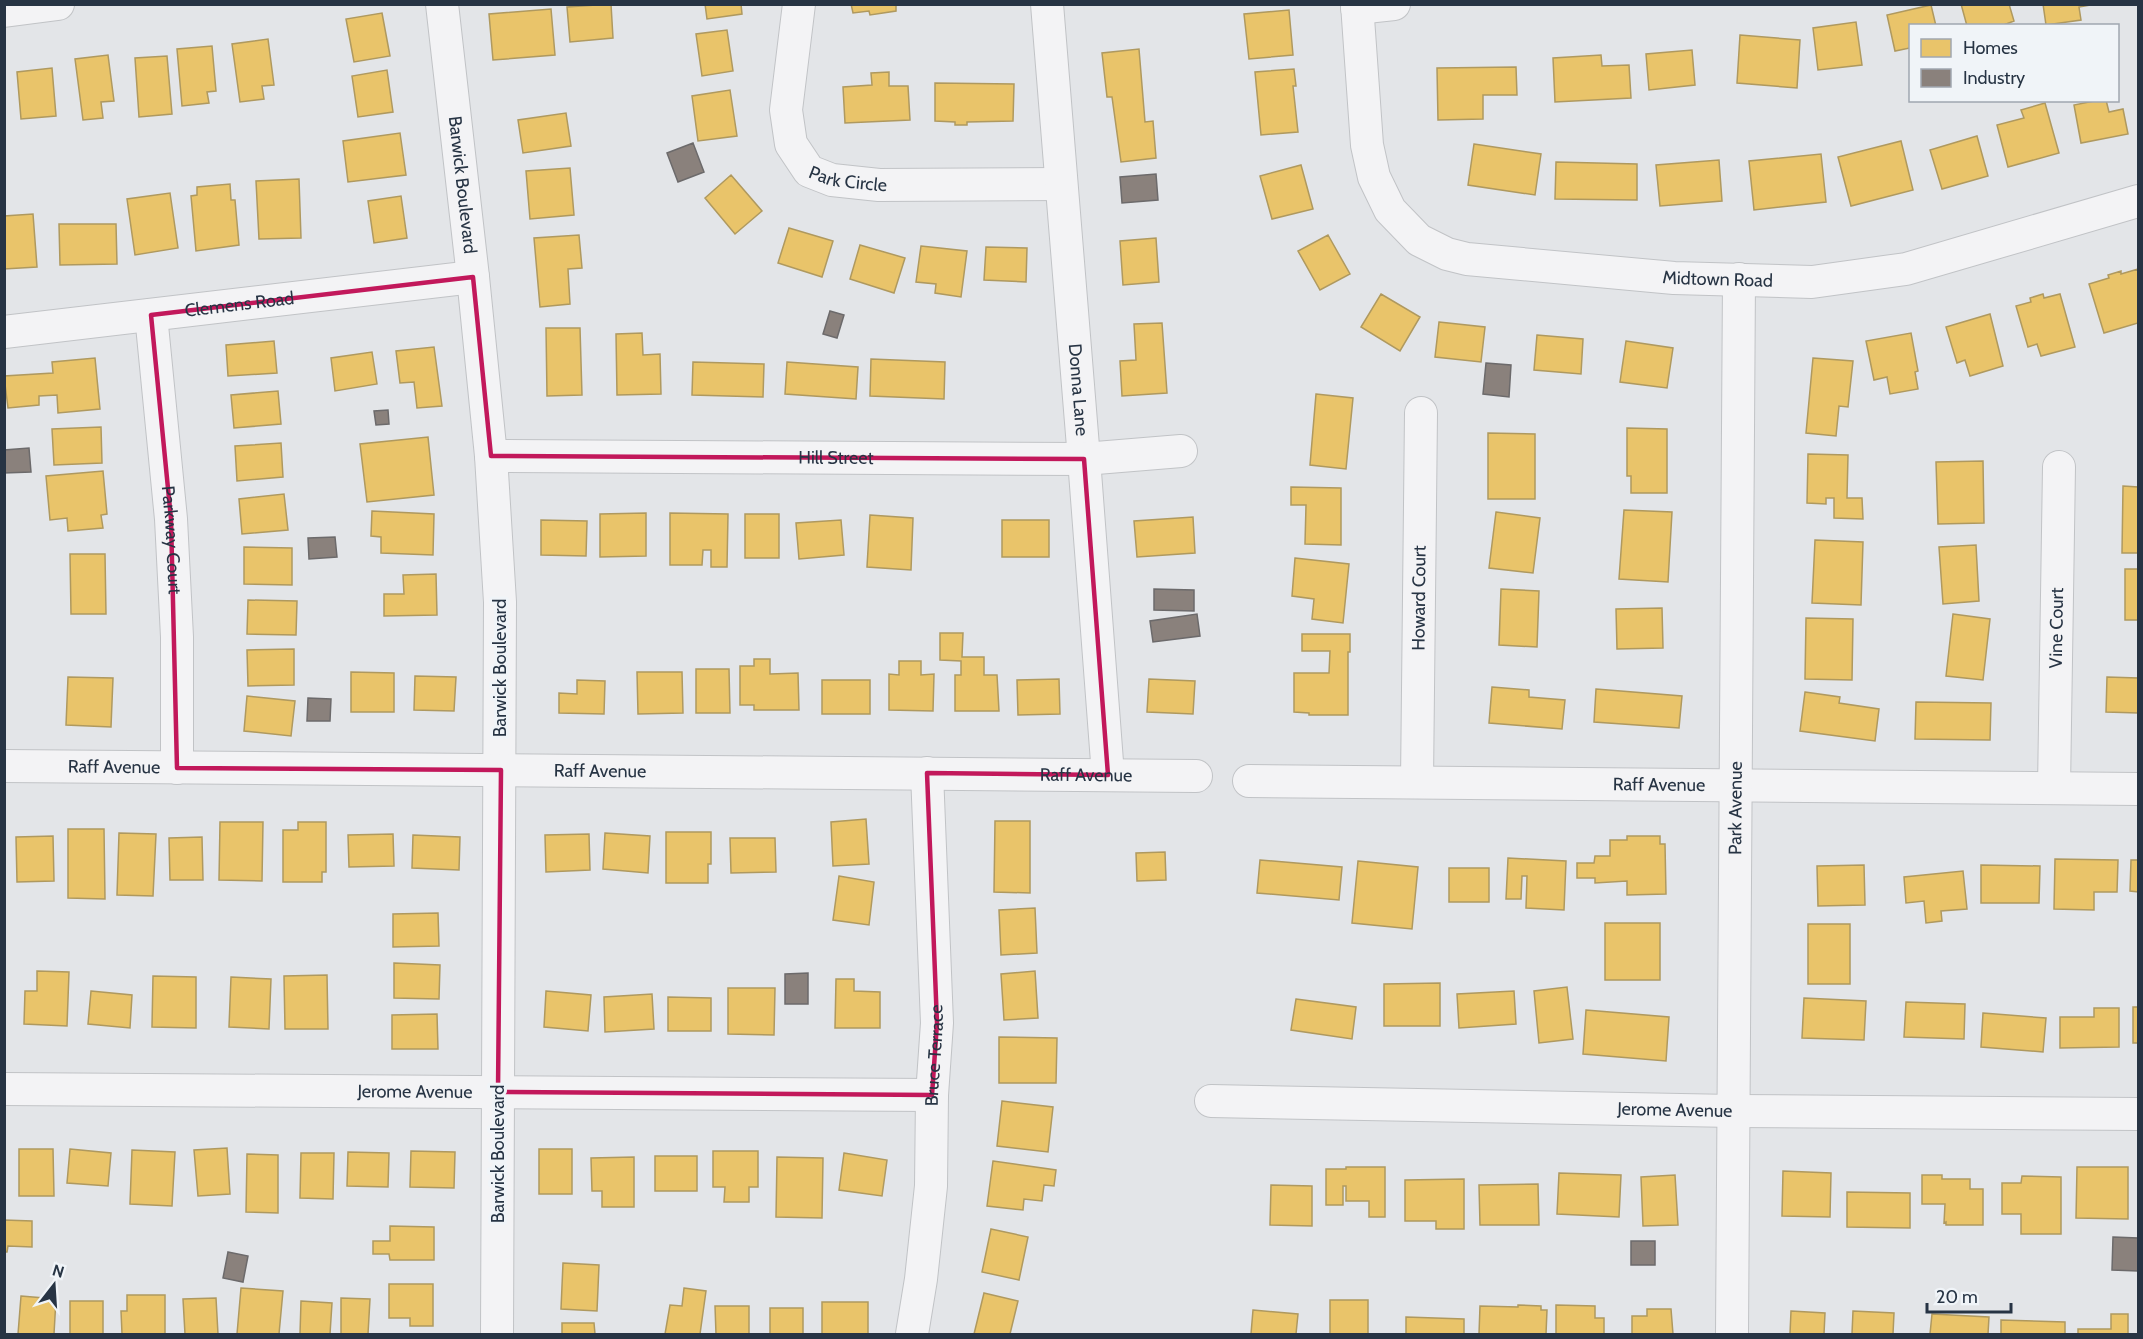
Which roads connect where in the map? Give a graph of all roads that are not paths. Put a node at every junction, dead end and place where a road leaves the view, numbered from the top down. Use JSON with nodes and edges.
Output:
{"nodes":[{"id":1,"x":58,"y":4,"type":"edge"},
{"id":2,"x":442,"y":4,"type":"edge"},
{"id":3,"x":799,"y":4,"type":"edge"},
{"id":4,"x":1047,"y":4,"type":"edge"},
{"id":5,"x":1394,"y":4,"type":"edge"},
{"id":6,"x":1357,"y":6,"type":"edge"},
{"id":7,"x":4,"y":11,"type":"edge"},
{"id":8,"x":1061,"y":184,"type":"junction"},
{"id":9,"x":2139,"y":201,"type":"edge"},
{"id":10,"x":473,"y":277,"type":"junction"},
{"id":11,"x":1739,"y":279,"type":"junction"},
{"id":12,"x":151,"y":315,"type":"junction"},
{"id":13,"x":4,"y":332,"type":"edge"},
{"id":14,"x":1421,"y":413,"type":"dead end"},
{"id":15,"x":1180,"y":451,"type":"dead end"},
{"id":16,"x":491,"y":456,"type":"junction"},
{"id":17,"x":1084,"y":459,"type":"junction"},
{"id":18,"x":2059,"y":467,"type":"dead end"},
{"id":19,"x":4,"y":766,"type":"edge"},
{"id":20,"x":177,"y":768,"type":"junction"},
{"id":21,"x":501,"y":770,"type":"junction"},
{"id":22,"x":927,"y":773,"type":"junction"},
{"id":23,"x":1108,"y":775,"type":"junction"},
{"id":24,"x":1196,"y":776,"type":"dead end"},
{"id":25,"x":1249,"y":781,"type":"dead end"},
{"id":26,"x":1417,"y":782,"type":"junction"},
{"id":27,"x":1735,"y":786,"type":"junction"},
{"id":28,"x":2054,"y":788,"type":"junction"},
{"id":29,"x":2139,"y":789,"type":"edge"},
{"id":30,"x":4,"y":1089,"type":"edge"},
{"id":31,"x":498,"y":1092,"type":"junction"},
{"id":32,"x":932,"y":1095,"type":"junction"},
{"id":33,"x":1211,"y":1101,"type":"dead end"},
{"id":34,"x":1733,"y":1110,"type":"junction"},
{"id":35,"x":2139,"y":1114,"type":"edge"},
{"id":36,"x":497,"y":1335,"type":"edge"},
{"id":37,"x":912,"y":1335,"type":"edge"},
{"id":38,"x":1732,"y":1335,"type":"edge"}],
"edges":[{"from":1,"to":7,"type":"street"},
{"from":2,"to":10,"type":"street","name":"Barwick Boulevard"},
{"from":3,"to":8,"type":"street","name":"Park Circle"},
{"from":4,"to":8,"type":"street","name":"Donna Lane"},
{"from":5,"to":6,"type":"street"},
{"from":6,"to":11,"type":"street","name":"Midtown Road"},
{"from":8,"to":17,"type":"street","name":"Donna Lane"},
{"from":9,"to":11,"type":"street","name":"Midtown Road"},
{"from":10,"to":12,"type":"street","name":"Clemens Road"},
{"from":10,"to":16,"type":"street","name":"Barwick Boulevard"},
{"from":11,"to":27,"type":"street","name":"Park Avenue"},
{"from":12,"to":13,"type":"street","name":"Clemens Road"},
{"from":12,"to":20,"type":"street","name":"Parkway Court"},
{"from":14,"to":26,"type":"street","name":"Howard Court"},
{"from":15,"to":17,"type":"street","name":"Hill Street"},
{"from":16,"to":17,"type":"street","name":"Hill Street"},
{"from":16,"to":21,"type":"street","name":"Barwick Boulevard"},
{"from":17,"to":23,"type":"street","name":"Donna Lane"},
{"from":18,"to":28,"type":"street","name":"Vine Court"},
{"from":19,"to":20,"type":"street","name":"Raff Avenue"},
{"from":20,"to":21,"type":"street","name":"Raff Avenue"},
{"from":21,"to":22,"type":"street","name":"Raff Avenue"},
{"from":21,"to":31,"type":"street","name":"Barwick Boulevard"},
{"from":22,"to":23,"type":"street","name":"Raff Avenue"},
{"from":22,"to":32,"type":"street","name":"Bruce Terrace"},
{"from":23,"to":24,"type":"street","name":"Raff Avenue"},
{"from":25,"to":26,"type":"street","name":"Raff Avenue"},
{"from":26,"to":27,"type":"street","name":"Raff Avenue"},
{"from":27,"to":28,"type":"street","name":"Raff Avenue"},
{"from":27,"to":34,"type":"street","name":"Park Avenue"},
{"from":28,"to":29,"type":"street","name":"Raff Avenue"},
{"from":30,"to":31,"type":"street","name":"Jerome Avenue"},
{"from":31,"to":32,"type":"street","name":"Jerome Avenue"},
{"from":31,"to":36,"type":"street","name":"Barwick Boulevard"},
{"from":32,"to":37,"type":"street","name":"Bruce Terrace"},
{"from":33,"to":34,"type":"street","name":"Jerome Avenue"},
{"from":34,"to":35,"type":"street","name":"Jerome Avenue"},
{"from":34,"to":38,"type":"street","name":"Park Avenue"}]}
